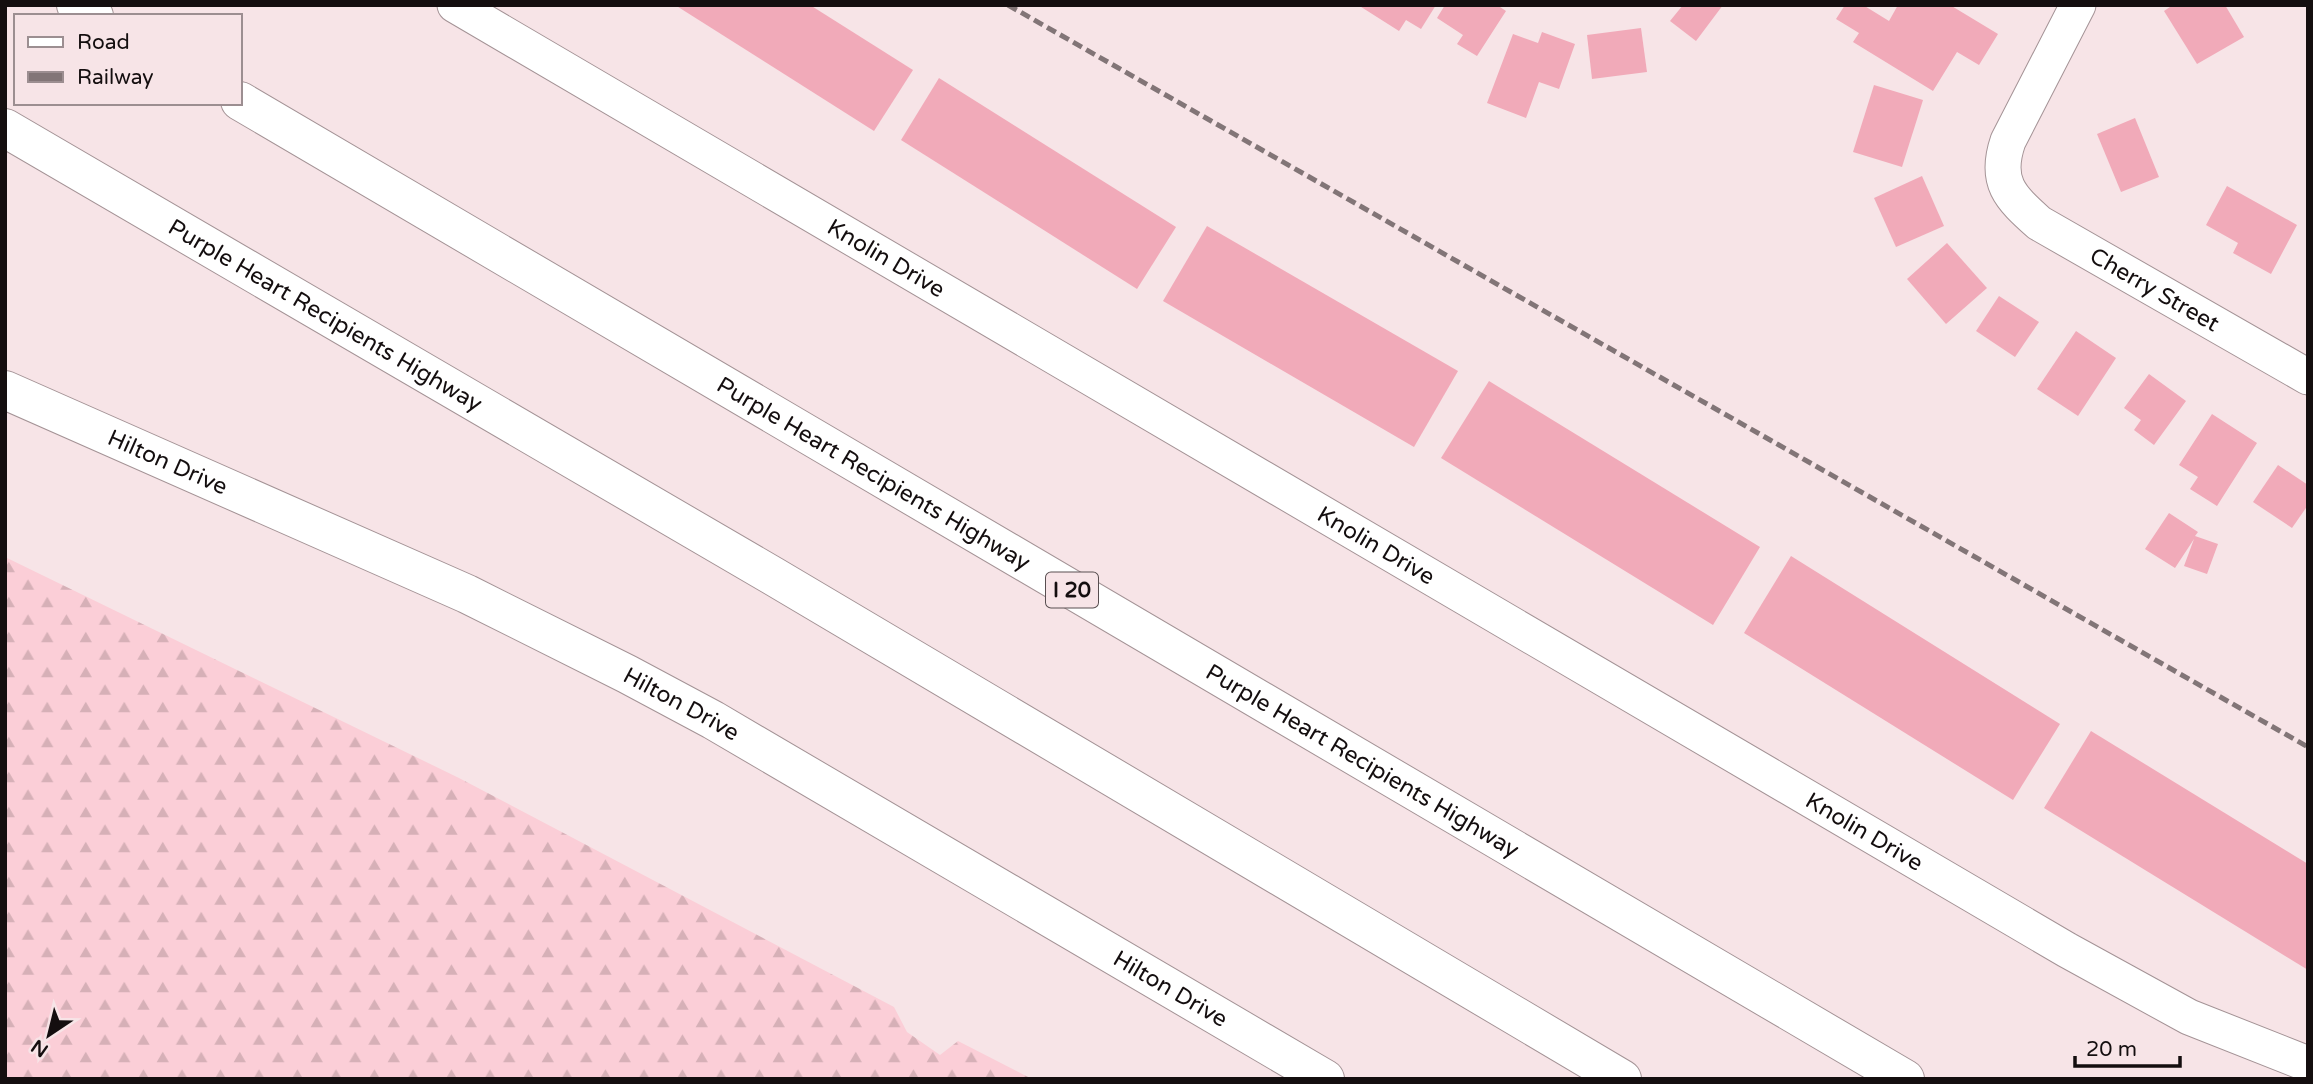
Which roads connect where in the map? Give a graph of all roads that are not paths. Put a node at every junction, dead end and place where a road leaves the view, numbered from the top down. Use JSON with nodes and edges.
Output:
{"nodes":[{"id":1,"x":455,"y":5,"type":"edge"},
{"id":2,"x":2078,"y":5,"type":"edge"},
{"id":3,"x":242,"y":102,"type":"edge"},
{"id":4,"x":5,"y":128,"type":"edge"},
{"id":5,"x":2308,"y":377,"type":"edge"},
{"id":6,"x":5,"y":390,"type":"edge"},
{"id":7,"x":1719,"y":970,"type":"junction"},
{"id":8,"x":2308,"y":1064,"type":"edge"},
{"id":9,"x":1325,"y":1079,"type":"edge"},
{"id":10,"x":1622,"y":1079,"type":"edge"},
{"id":11,"x":1905,"y":1079,"type":"edge"},
{"id":12,"x":1937,"y":1079,"type":"edge"}],
"edges":[{"from":1,"to":8,"type":"street","name":"Knolin Drive"},
{"from":2,"to":5,"type":"street","name":"Cherry Street"},
{"from":3,"to":7,"type":"main road","name":"Purple Heart Recipients Highway","number":"I 20"},
{"from":4,"to":10,"type":"main road","name":"Purple Heart Recipients Highway"},
{"from":6,"to":9,"type":"main road","name":"Hilton Drive"},
{"from":7,"to":11,"type":"main road","name":"Purple Heart Recipients Highway","number":"I 20"},
{"from":7,"to":12,"type":"main road"}]}
